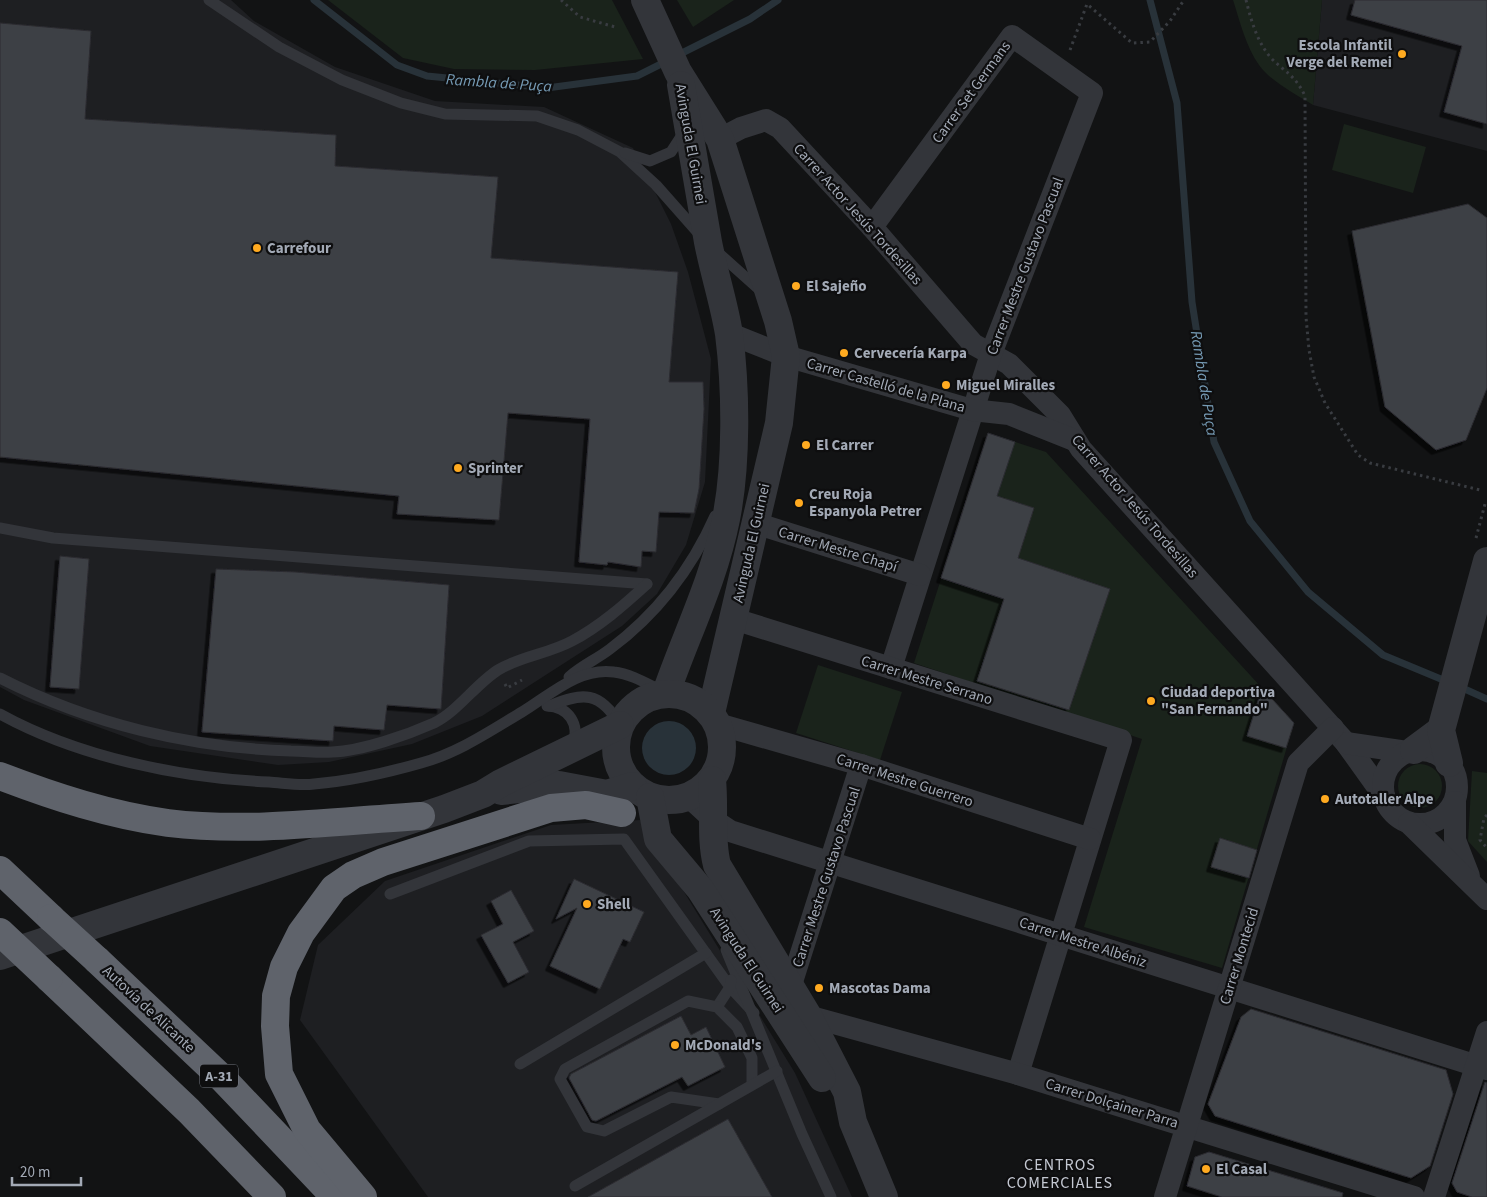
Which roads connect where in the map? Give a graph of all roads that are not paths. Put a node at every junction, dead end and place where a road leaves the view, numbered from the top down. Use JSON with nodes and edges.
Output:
{"nodes":[{"id":1,"x":209,"y":0,"type":"edge"},
{"id":2,"x":644,"y":0,"type":"edge"},
{"id":3,"x":678,"y":72,"type":"junction"},
{"id":4,"x":1092,"y":93,"type":"joint"},
{"id":5,"x":688,"y":126,"type":"junction"},
{"id":6,"x":720,"y":139,"type":"junction"},
{"id":7,"x":620,"y":152,"type":"junction"},
{"id":8,"x":872,"y":227,"type":"junction"},
{"id":9,"x":709,"y":244,"type":"junction"},
{"id":10,"x":771,"y":300,"type":"junction"},
{"id":11,"x":728,"y":333,"type":"junction"},
{"id":12,"x":991,"y":354,"type":"junction"},
{"id":13,"x":786,"y":356,"type":"junction"},
{"id":14,"x":972,"y":410,"type":"junction"},
{"id":15,"x":1074,"y":440,"type":"junction"},
{"id":16,"x":730,"y":485,"type":"junction"},
{"id":17,"x":755,"y":523,"type":"junction"},
{"id":18,"x":0,"y":528,"type":"edge"},
{"id":19,"x":1481,"y":551,"type":"edge"},
{"id":20,"x":920,"y":575,"type":"junction"},
{"id":21,"x":734,"y":619,"type":"junction"},
{"id":22,"x":891,"y":668,"type":"junction"},
{"id":23,"x":0,"y":678,"type":"edge"},
{"id":24,"x":563,"y":684,"type":"junction"},
{"id":25,"x":666,"y":693,"type":"junction"},
{"id":26,"x":549,"y":706,"type":"junction"},
{"id":27,"x":528,"y":708,"type":"junction"},
{"id":28,"x":0,"y":714,"type":"edge"},
{"id":29,"x":714,"y":719,"type":"junction"},
{"id":30,"x":1443,"y":722,"type":"junction"},
{"id":31,"x":620,"y":725,"type":"junction"},
{"id":32,"x":1340,"y":736,"type":"junction"},
{"id":33,"x":571,"y":749,"type":"junction"},
{"id":34,"x":1410,"y":751,"type":"junction"},
{"id":35,"x":1448,"y":763,"type":"junction"},
{"id":36,"x":861,"y":765,"type":"junction"},
{"id":37,"x":0,"y":776,"type":"edge"},
{"id":38,"x":712,"y":780,"type":"junction"},
{"id":39,"x":641,"y":792,"type":"junction"},
{"id":40,"x":483,"y":794,"type":"junction"},
{"id":41,"x":1384,"y":796,"type":"junction"},
{"id":42,"x":689,"y":797,"type":"junction"},
{"id":43,"x":1454,"y":802,"type":"junction"},
{"id":44,"x":421,"y":816,"type":"junction"},
{"id":45,"x":715,"y":821,"type":"junction"},
{"id":46,"x":1409,"y":823,"type":"junction"},
{"id":47,"x":623,"y":826,"type":"junction"},
{"id":48,"x":1090,"y":839,"type":"junction"},
{"id":49,"x":830,"y":862,"type":"junction"},
{"id":50,"x":0,"y":870,"type":"edge"},
{"id":51,"x":1471,"y":882,"type":"junction"},
{"id":52,"x":700,"y":889,"type":"junction"},
{"id":53,"x":390,"y":894,"type":"dead end"},
{"id":54,"x":1487,"y":899,"type":"edge"},
{"id":55,"x":0,"y":932,"type":"edge"},
{"id":56,"x":1061,"y":934,"type":"junction"},
{"id":57,"x":706,"y":953,"type":"junction"},
{"id":58,"x":0,"y":956,"type":"edge"},
{"id":59,"x":733,"y":966,"type":"junction"},
{"id":60,"x":730,"y":987,"type":"junction"},
{"id":61,"x":790,"y":988,"type":"junction"},
{"id":62,"x":1229,"y":988,"type":"junction"},
{"id":63,"x":716,"y":1007,"type":"junction"},
{"id":64,"x":754,"y":1012,"type":"junction"},
{"id":65,"x":808,"y":1016,"type":"junction"},
{"id":66,"x":1487,"y":1032,"type":"edge"},
{"id":67,"x":520,"y":1064,"type":"dead end"},
{"id":68,"x":1481,"y":1067,"type":"edge"},
{"id":69,"x":778,"y":1071,"type":"junction"},
{"id":70,"x":1018,"y":1074,"type":"junction"},
{"id":71,"x":752,"y":1084,"type":"junction"},
{"id":72,"x":719,"y":1104,"type":"junction"},
{"id":73,"x":853,"y":1122,"type":"junction"},
{"id":74,"x":1186,"y":1127,"type":"junction"},
{"id":75,"x":575,"y":1186,"type":"dead end"},
{"id":76,"x":272,"y":1197,"type":"edge"},
{"id":77,"x":335,"y":1197,"type":"edge"},
{"id":78,"x":363,"y":1197,"type":"edge"},
{"id":79,"x":831,"y":1197,"type":"edge"},
{"id":80,"x":884,"y":1197,"type":"edge"},
{"id":81,"x":1165,"y":1197,"type":"edge"},
{"id":82,"x":1414,"y":1197,"type":"edge"},
{"id":83,"x":1434,"y":1197,"type":"edge"}],
"edges":[{"from":1,"to":7,"type":"lane"},
{"from":2,"to":3,"type":"street"},
{"from":3,"to":5,"type":"street","name":"Avinguda El Guirnei"},
{"from":3,"to":6,"type":"street","name":"Avinguda El Guirnei"},
{"from":4,"to":8,"type":"street","name":"Carrer Set Germans"},
{"from":4,"to":12,"type":"street","name":"Carrer Mestre Gustavo Pascual"},
{"from":5,"to":7,"type":"lane"},
{"from":5,"to":9,"type":"street","name":"Avinguda El Guirnei"},
{"from":6,"to":8,"type":"street","name":"Carrer Actor Jesús Tordesillas"},
{"from":6,"to":10,"type":"street","name":"Avinguda El Guirnei"},
{"from":7,"to":9,"type":"lane"},
{"from":8,"to":12,"type":"street","name":"Carrer Actor Jesús Tordesillas"},
{"from":9,"to":10,"type":"lane"},
{"from":9,"to":11,"type":"street","name":"Avinguda El Guirnei"},
{"from":10,"to":13,"type":"street","name":"Avinguda El Guirnei"},
{"from":11,"to":13,"type":"street","name":"Carrer Castelló de la Plana"},
{"from":11,"to":16,"type":"street","name":"Avinguda El Guirnei"},
{"from":12,"to":14,"type":"street","name":"Carrer Mestre Gustavo Pascual"},
{"from":12,"to":15,"type":"street","name":"Carrer Actor Jesús Tordesillas"},
{"from":13,"to":14,"type":"street","name":"Carrer Castelló de la Plana"},
{"from":13,"to":17,"type":"street","name":"Avinguda El Guirnei"},
{"from":14,"to":15,"type":"street","name":"Carrer Castelló de la Plana"},
{"from":14,"to":20,"type":"street","name":"Carrer Mestre Gustavo Pascual"},
{"from":15,"to":32,"type":"street","name":"Carrer Actor Jesús Tordesillas"},
{"from":16,"to":24,"type":"lane"},
{"from":16,"to":25,"type":"street","name":"Avinguda El Guirnei"},
{"from":17,"to":20,"type":"street","name":"Carrer Mestre Chapí"},
{"from":17,"to":21,"type":"street","name":"Avinguda El Guirnei"},
{"from":18,"to":23,"type":"lane"},
{"from":19,"to":30,"type":"street"},
{"from":20,"to":22,"type":"street","name":"Carrer Mestre Gustavo Pascual"},
{"from":21,"to":22,"type":"street","name":"Carrer Mestre Serrano"},
{"from":21,"to":29,"type":"street","name":"Avinguda El Guirnei"},
{"from":22,"to":48,"type":"street","name":"Carrer Mestre Serrano"},
{"from":24,"to":25,"type":"lane"},
{"from":24,"to":27,"type":"lane"},
{"from":25,"to":29,"type":"street"},
{"from":25,"to":31,"type":"street"},
{"from":26,"to":27,"type":"lane"},
{"from":26,"to":31,"type":"lane"},
{"from":26,"to":33,"type":"lane"},
{"from":27,"to":28,"type":"lane"},
{"from":29,"to":36,"type":"street","name":"Carrer Mestre Guerrero"},
{"from":29,"to":38,"type":"street"},
{"from":30,"to":34,"type":"street"},
{"from":30,"to":35,"type":"street"},
{"from":31,"to":33,"type":"street"},
{"from":31,"to":39,"type":"street"},
{"from":32,"to":34,"type":"street"},
{"from":32,"to":41,"type":"street","name":"Carrer Actor Jesús Tordesillas"},
{"from":32,"to":62,"type":"street","name":"Carrer Montecid"},
{"from":33,"to":40,"type":"street"},
{"from":34,"to":35,"type":"street"},
{"from":34,"to":41,"type":"street"},
{"from":35,"to":43,"type":"street"},
{"from":36,"to":48,"type":"street","name":"Carrer Mestre Guerrero"},
{"from":36,"to":49,"type":"street","name":"Carrer Mestre Gustavo Pascual"},
{"from":37,"to":44,"type":"highway"},
{"from":38,"to":42,"type":"street"},
{"from":38,"to":45,"type":"street","name":"Avinguda El Guirnei"},
{"from":39,"to":40,"type":"street"},
{"from":39,"to":42,"type":"street"},
{"from":39,"to":47,"type":"street"},
{"from":39,"to":52,"type":"street","name":"Avinguda El Guirnei"},
{"from":40,"to":44,"type":"street"},
{"from":41,"to":46,"type":"street"},
{"from":42,"to":45,"type":"street","name":"Carrer Mestre Albéniz"},
{"from":43,"to":46,"type":"street"},
{"from":43,"to":51,"type":"street"},
{"from":44,"to":58,"type":"street"},
{"from":45,"to":49,"type":"street","name":"Carrer Mestre Albéniz"},
{"from":45,"to":61,"type":"street","name":"Avinguda El Guirnei"},
{"from":46,"to":51,"type":"street"},
{"from":47,"to":53,"type":"lane"},
{"from":47,"to":57,"type":"lane"},
{"from":47,"to":78,"type":"highway"},
{"from":48,"to":56,"type":"street"},
{"from":49,"to":56,"type":"street","name":"Carrer Mestre Albéniz"},
{"from":49,"to":61,"type":"street","name":"Carrer Mestre Gustavo Pascual"},
{"from":50,"to":77,"type":"highway","name":"Autovía de Alicante","number":"A-31","bridge":true},
{"from":51,"to":54,"type":"street"},
{"from":52,"to":59,"type":"lane"},
{"from":52,"to":73,"type":"street","name":"Avinguda El Guirnei"},
{"from":55,"to":76,"type":"highway","bridge":true},
{"from":56,"to":62,"type":"street","name":"Carrer Mestre Albéniz"},
{"from":56,"to":70,"type":"street"},
{"from":57,"to":60,"type":"lane"},
{"from":57,"to":67,"type":"lane"},
{"from":59,"to":60,"type":"lane"},
{"from":59,"to":64,"type":"lane"},
{"from":60,"to":63,"type":"lane"},
{"from":60,"to":64,"type":"lane"},
{"from":61,"to":65,"type":"street","name":"Avinguda El Guirnei"},
{"from":62,"to":68,"type":"street","name":"Carrer Mestre Albéniz"},
{"from":62,"to":74,"type":"street","name":"Carrer Montecid"},
{"from":63,"to":71,"type":"lane"},
{"from":63,"to":72,"type":"lane"},
{"from":64,"to":69,"type":"lane"},
{"from":65,"to":70,"type":"street","name":"Carrer Dolçainer Parra"},
{"from":65,"to":73,"type":"street","name":"Avinguda El Guirnei"},
{"from":66,"to":68,"type":"street"},
{"from":68,"to":83,"type":"street"},
{"from":69,"to":71,"type":"lane"},
{"from":69,"to":79,"type":"lane"},
{"from":70,"to":74,"type":"street","name":"Carrer Dolçainer Parra"},
{"from":71,"to":72,"type":"lane"},
{"from":72,"to":75,"type":"lane"},
{"from":73,"to":80,"type":"street","name":"Avinguda El Guirnei"},
{"from":74,"to":81,"type":"street","name":"Carrer Montecid"},
{"from":74,"to":82,"type":"street","name":"Carrer Dolçainer Parra"}]}
